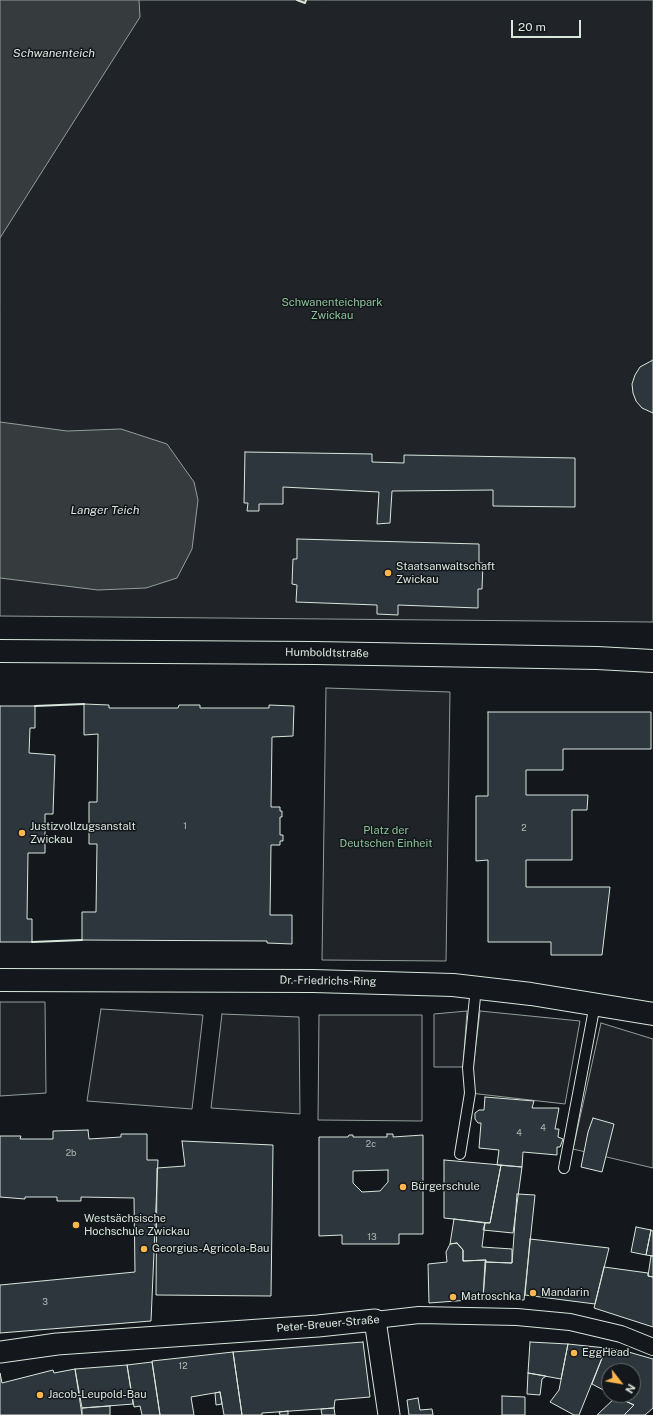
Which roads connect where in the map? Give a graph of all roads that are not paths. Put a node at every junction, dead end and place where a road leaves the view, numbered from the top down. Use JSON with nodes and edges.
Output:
{"nodes":[{"id":1,"x":0,"y":651,"type":"edge"},
{"id":2,"x":653,"y":661,"type":"edge"},
{"id":3,"x":0,"y":980,"type":"edge"},
{"id":4,"x":476,"y":987,"type":"junction"},
{"id":5,"x":596,"y":1004,"type":"junction"},
{"id":6,"x":653,"y":1014,"type":"edge"},
{"id":7,"x":460,"y":1154,"type":"dead end"},
{"id":8,"x":564,"y":1168,"type":"dead end"},
{"id":9,"x":375,"y":1320,"type":"junction"},
{"id":10,"x":653,"y":1347,"type":"edge"},
{"id":11,"x":0,"y":1352,"type":"edge"},
{"id":12,"x":389,"y":1415,"type":"edge"}],
"edges":[{"from":1,"to":2,"type":"main road","name":"Humboldtstraße"},
{"from":3,"to":4,"type":"main road","name":"Dr.-Friedrichs-Ring"},
{"from":4,"to":5,"type":"main road","name":"Dr.-Friedrichs-Ring"},
{"from":4,"to":7,"type":"lane"},
{"from":5,"to":6,"type":"main road","name":"Dr.-Friedrichs-Ring"},
{"from":5,"to":8,"type":"lane"},
{"from":9,"to":10,"type":"street","name":"Peter-Breuer-Straße"},
{"from":9,"to":11,"type":"street","name":"Peter-Breuer-Straße"},
{"from":9,"to":12,"type":"street"}]}
